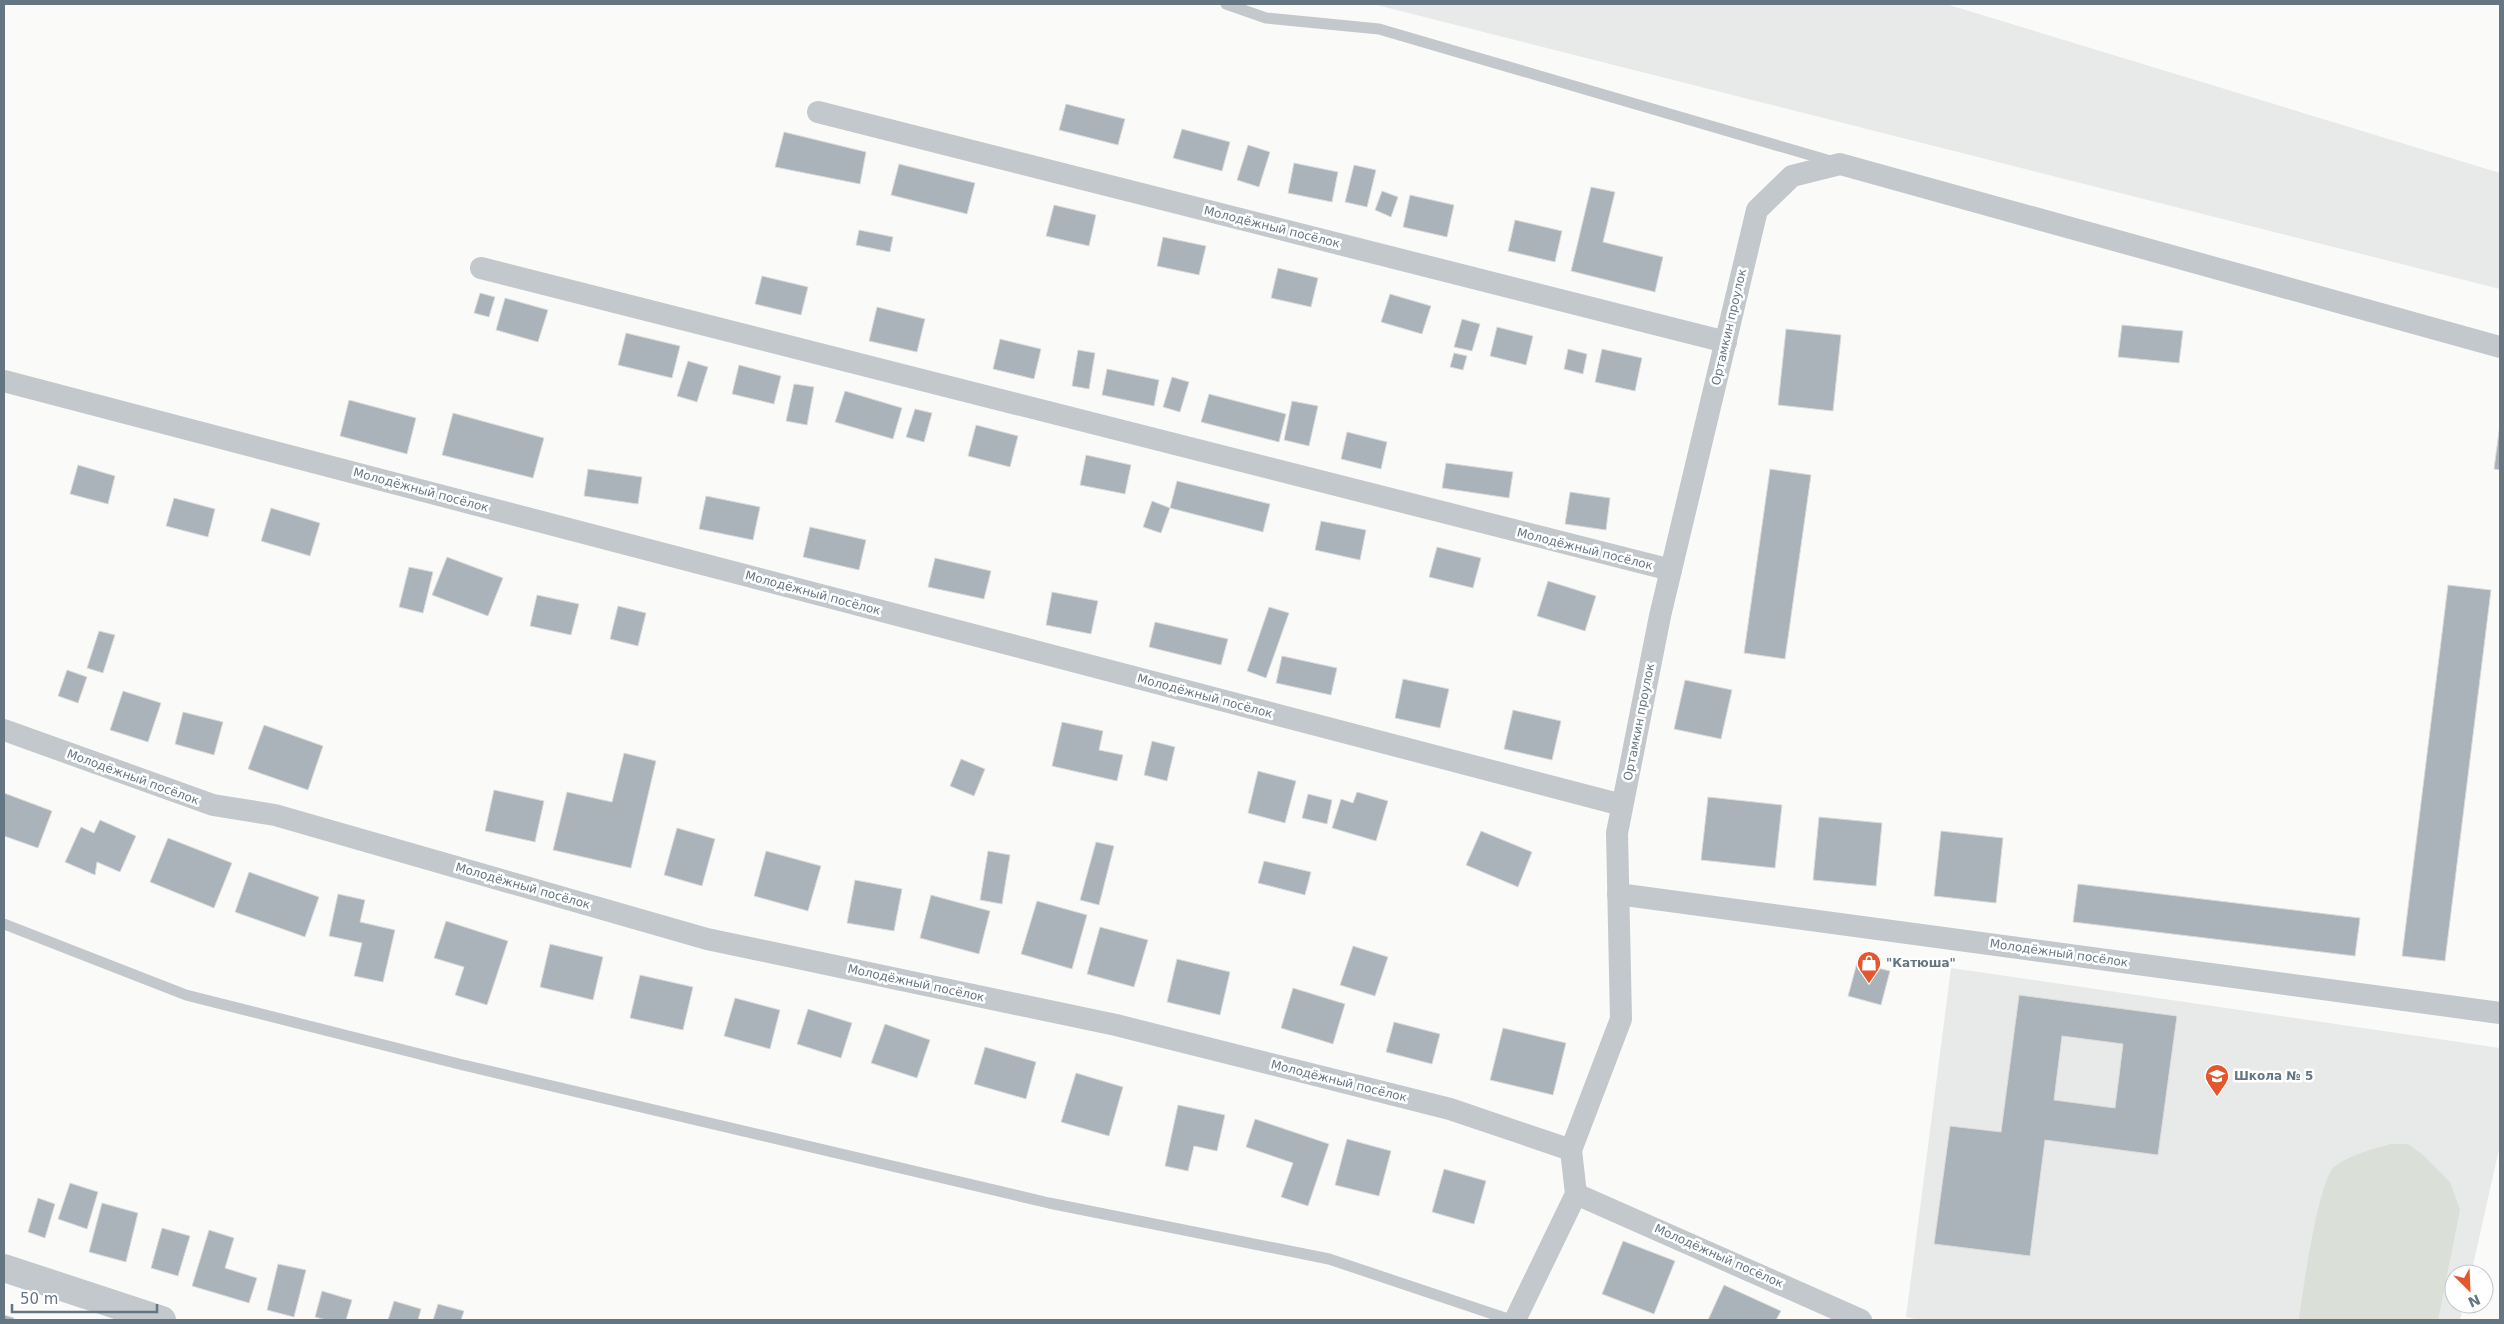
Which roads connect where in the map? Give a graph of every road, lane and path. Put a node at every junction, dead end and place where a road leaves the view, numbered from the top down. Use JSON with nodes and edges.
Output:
{"nodes":[{"id":1,"x":1226,"y":4,"type":"edge"},
{"id":2,"x":818,"y":112,"type":"dead end"},
{"id":3,"x":1840,"y":164,"type":"junction"},
{"id":4,"x":481,"y":268,"type":"dead end"},
{"id":5,"x":1726,"y":342,"type":"junction"},
{"id":6,"x":2500,"y":347,"type":"edge"},
{"id":7,"x":4,"y":380,"type":"edge"},
{"id":8,"x":1671,"y":570,"type":"junction"},
{"id":9,"x":4,"y":730,"type":"edge"},
{"id":10,"x":1622,"y":805,"type":"junction"},
{"id":11,"x":1618,"y":894,"type":"junction"},
{"id":12,"x":4,"y":924,"type":"edge"},
{"id":13,"x":2500,"y":1013,"type":"edge"},
{"id":14,"x":1571,"y":1150,"type":"junction"},
{"id":15,"x":1576,"y":1194,"type":"junction"},
{"id":16,"x":4,"y":1268,"type":"edge"},
{"id":17,"x":162,"y":1320,"type":"edge"},
{"id":18,"x":1511,"y":1320,"type":"edge"},
{"id":19,"x":1515,"y":1320,"type":"edge"},
{"id":20,"x":1861,"y":1320,"type":"edge"}],
"edges":[{"from":1,"to":3,"type":"lane"},
{"from":2,"to":5,"type":"street","name":"Молодёжный посёлок"},
{"from":3,"to":5,"type":"street","name":"Ортамкин проулок"},
{"from":3,"to":6,"type":"street"},
{"from":4,"to":8,"type":"street","name":"Молодёжный посёлок"},
{"from":5,"to":8,"type":"street","name":"Ортамкин проулок"},
{"from":7,"to":10,"type":"street","name":"Молодёжный посёлок"},
{"from":8,"to":10,"type":"street","name":"Ортамкин проулок"},
{"from":9,"to":14,"type":"street","name":"Молодёжный посёлок"},
{"from":10,"to":11,"type":"street","name":"Ортамкин проулок"},
{"from":11,"to":13,"type":"street","name":"Молодёжный посёлок"},
{"from":11,"to":14,"type":"street","name":"Ортамкин проулок"},
{"from":12,"to":18,"type":"lane"},
{"from":14,"to":15,"type":"street","name":"Ортамкин проулок"},
{"from":15,"to":19,"type":"street"},
{"from":15,"to":20,"type":"street","name":"Молодёжный посёлок"},
{"from":16,"to":17,"type":"street"}]}
